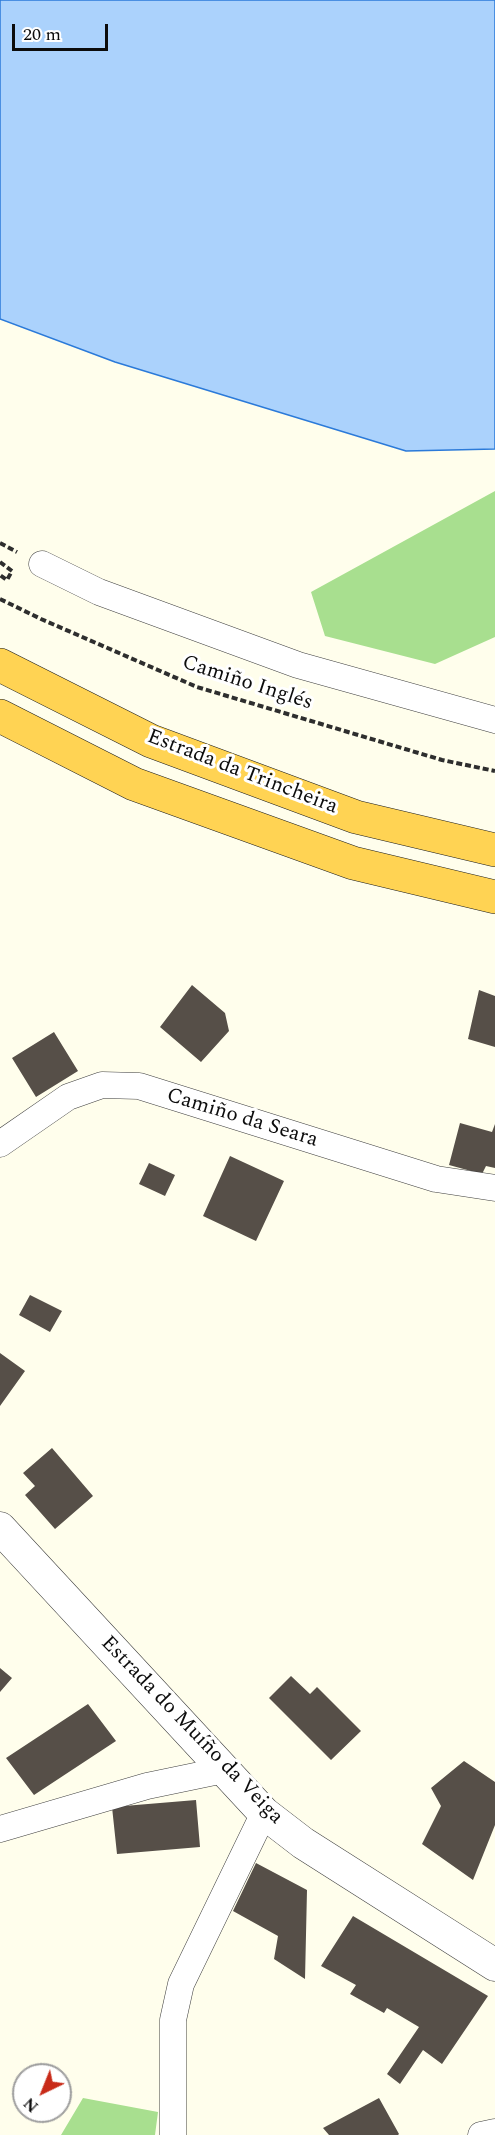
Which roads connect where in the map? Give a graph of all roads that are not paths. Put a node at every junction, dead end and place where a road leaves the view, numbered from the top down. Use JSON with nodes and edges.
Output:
{"nodes":[{"id":1,"x":42,"y":564,"type":"dead end"},
{"id":2,"x":0,"y":665,"type":"edge"},
{"id":3,"x":0,"y":716,"type":"edge"},
{"id":4,"x":495,"y":720,"type":"edge"},
{"id":5,"x":495,"y":850,"type":"edge"},
{"id":6,"x":495,"y":897,"type":"edge"},
{"id":7,"x":0,"y":1144,"type":"edge"},
{"id":8,"x":495,"y":1188,"type":"edge"},
{"id":9,"x":0,"y":1528,"type":"edge"},
{"id":10,"x":224,"y":1770,"type":"junction"},
{"id":11,"x":264,"y":1812,"type":"junction"},
{"id":12,"x":0,"y":1829,"type":"edge"},
{"id":13,"x":495,"y":1965,"type":"edge"},
{"id":14,"x":495,"y":2132,"type":"edge"},
{"id":15,"x":173,"y":2135,"type":"edge"},
{"id":16,"x":481,"y":2135,"type":"edge"}],
"edges":[{"from":1,"to":4,"type":"street"},
{"from":2,"to":5,"type":"highway","name":"Estrada da Trincheira"},
{"from":3,"to":6,"type":"highway"},
{"from":7,"to":8,"type":"street","name":"Camiño da Seara"},
{"from":9,"to":10,"type":"street","name":"Estrada do Muíño da Veiga"},
{"from":10,"to":11,"type":"street","name":"Estrada do Muíño da Veiga"},
{"from":10,"to":12,"type":"street"},
{"from":11,"to":13,"type":"street","name":"Estrada do Muíño da Veiga"},
{"from":11,"to":15,"type":"street"},
{"from":14,"to":16,"type":"street"}]}
